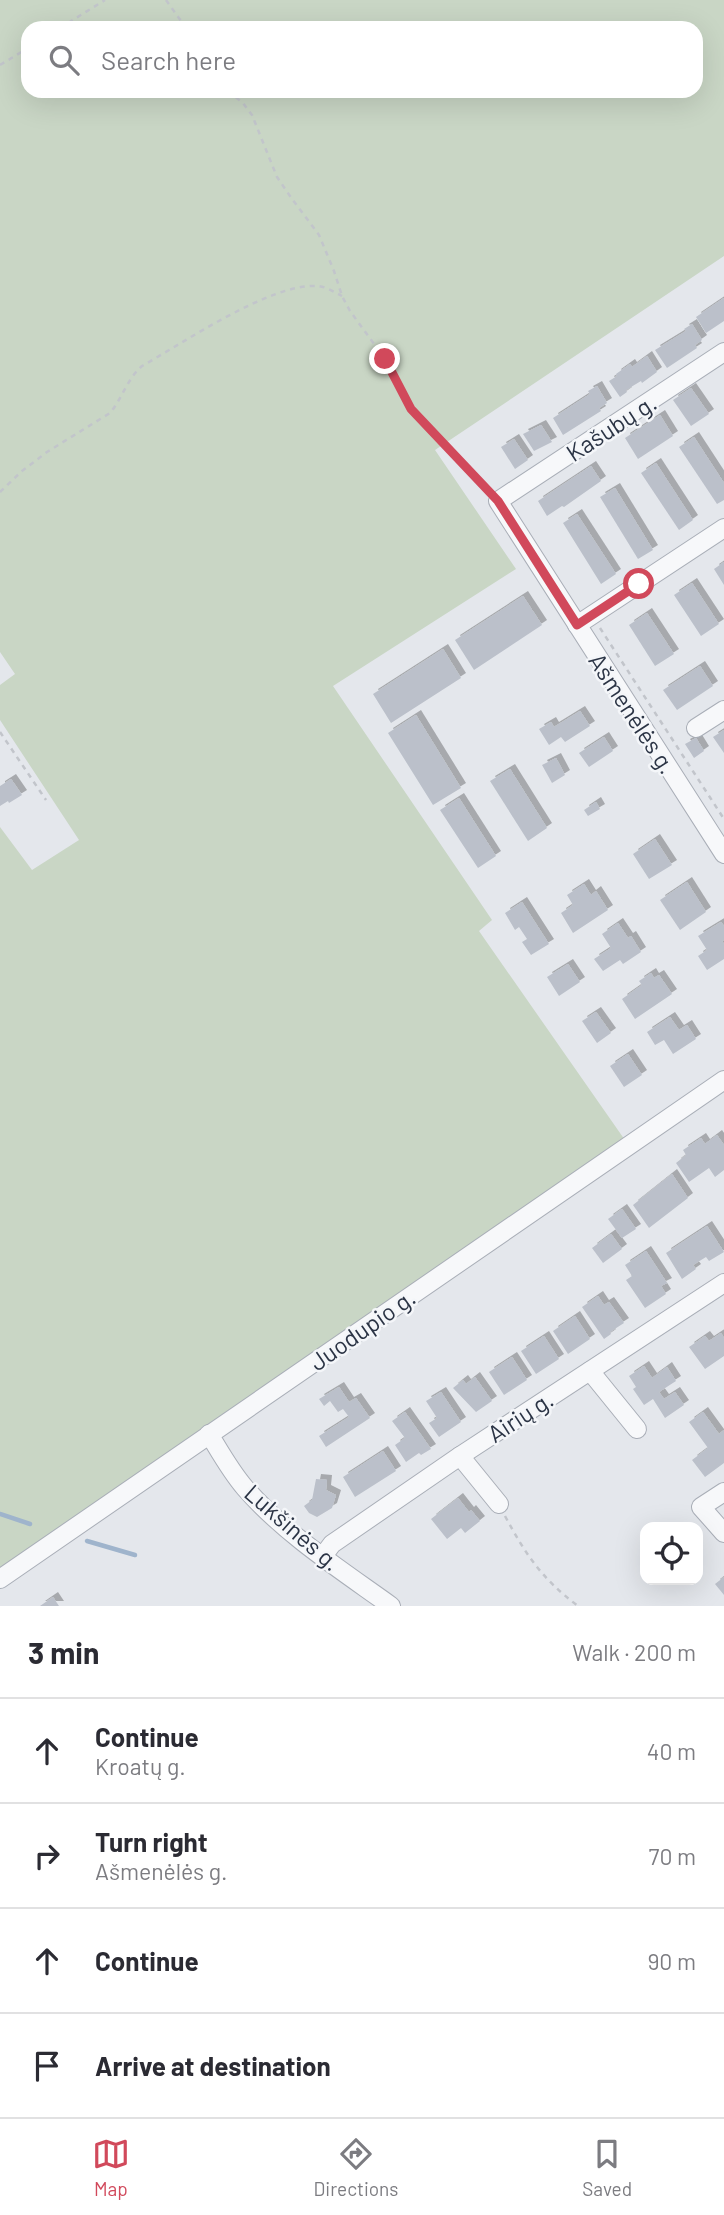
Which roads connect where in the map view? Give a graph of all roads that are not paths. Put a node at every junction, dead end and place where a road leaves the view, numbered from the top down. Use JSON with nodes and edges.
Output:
{"nodes":[{"id":1,"x":724,"y":352,"type":"edge"},
{"id":2,"x":498,"y":501,"type":"joint"},
{"id":3,"x":724,"y":528,"type":"edge"},
{"id":4,"x":584,"y":620,"type":"junction"},
{"id":5,"x":724,"y":710,"type":"edge"},
{"id":6,"x":696,"y":728,"type":"dead end"},
{"id":7,"x":724,"y":853,"type":"edge"},
{"id":8,"x":724,"y":1080,"type":"edge"},
{"id":9,"x":724,"y":1283,"type":"edge"},
{"id":10,"x":590,"y":1371,"type":"junction"},
{"id":11,"x":637,"y":1429,"type":"dead end"},
{"id":12,"x":209,"y":1434,"type":"junction"},
{"id":13,"x":460,"y":1455,"type":"junction"},
{"id":14,"x":724,"y":1492,"type":"edge"},
{"id":15,"x":499,"y":1504,"type":"road end"},
{"id":16,"x":724,"y":1533,"type":"edge"},
{"id":17,"x":323,"y":1556,"type":"junction"},
{"id":18,"x":0,"y":1579,"type":"edge"},
{"id":19,"x":391,"y":1606,"type":"edge"}],
"edges":[{"from":1,"to":2,"type":"street","name":"Kašubų g."},
{"from":2,"to":4,"type":"street","name":"Ašmenėlės g."},
{"from":3,"to":4,"type":"street"},
{"from":4,"to":7,"type":"street","name":"Ašmenėlės g."},
{"from":5,"to":6,"type":"street"},
{"from":8,"to":12,"type":"street","name":"Juodupio g."},
{"from":9,"to":10,"type":"street","name":"Airių g."},
{"from":10,"to":11,"type":"street"},
{"from":10,"to":13,"type":"street","name":"Airių g."},
{"from":12,"to":17,"type":"street","name":"Lukšinės g."},
{"from":12,"to":18,"type":"street","name":"Juodupio g."},
{"from":13,"to":15,"type":"street"},
{"from":13,"to":17,"type":"street","name":"Airių g."},
{"from":14,"to":16,"type":"street"},
{"from":17,"to":19,"type":"street","name":"Lukšinės g."}]}
